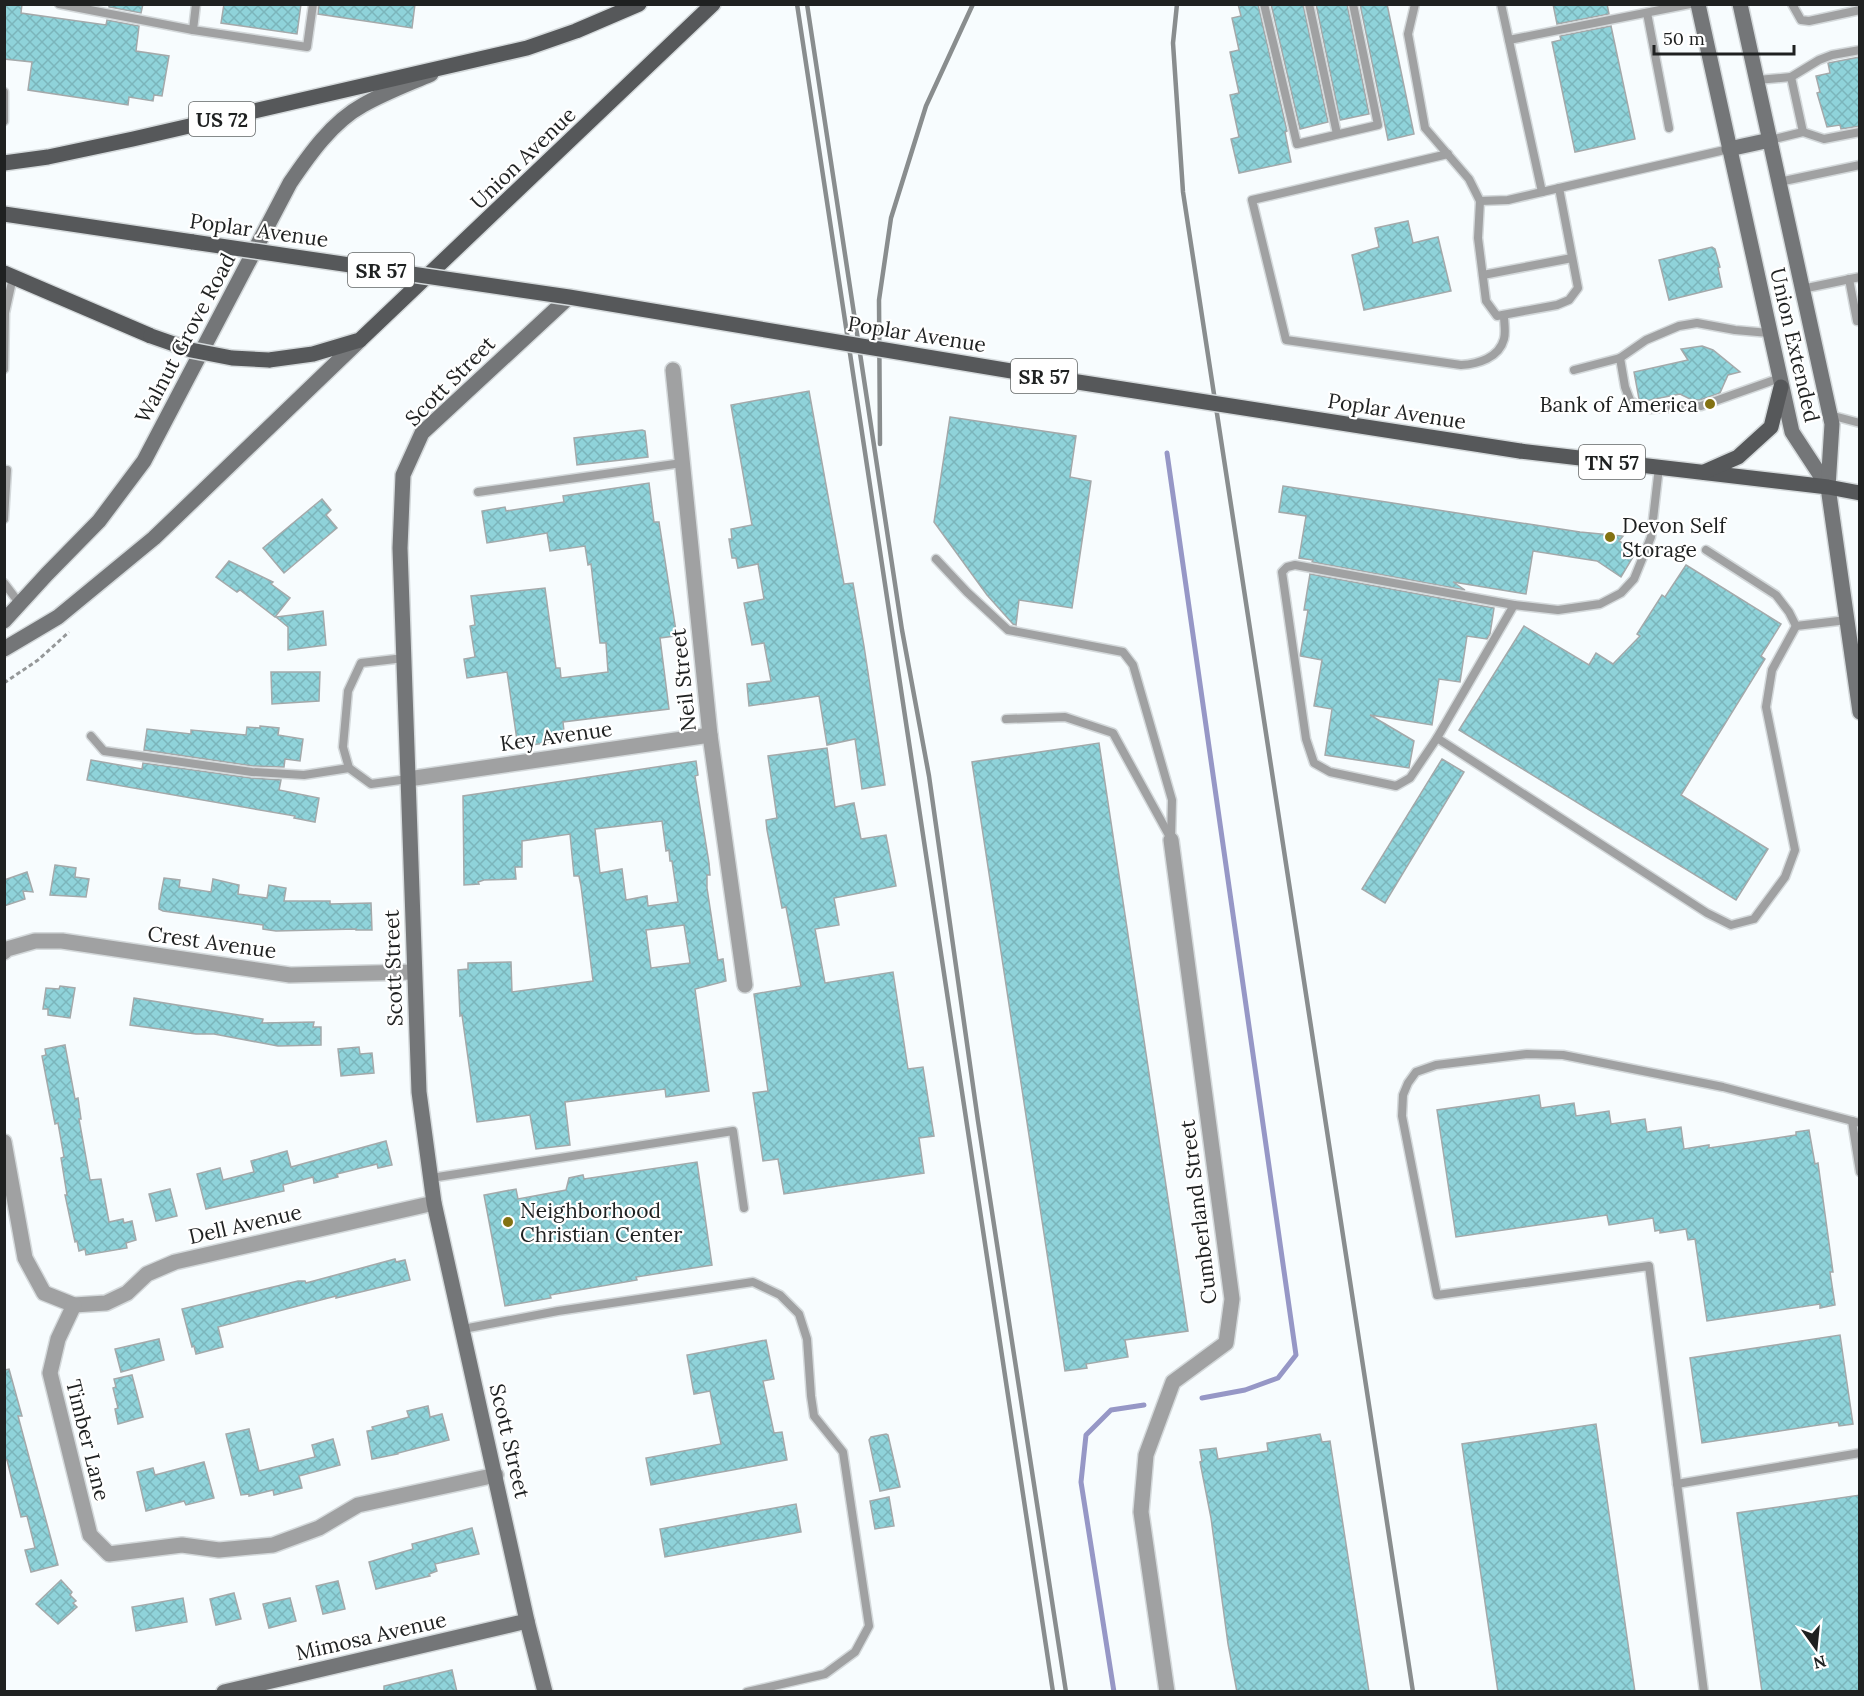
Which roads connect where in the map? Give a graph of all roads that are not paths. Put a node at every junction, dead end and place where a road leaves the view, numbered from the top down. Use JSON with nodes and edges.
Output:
{"nodes":[{"id":1,"x":59,"y":4,"type":"edge"},
{"id":2,"x":196,"y":4,"type":"edge"},
{"id":3,"x":313,"y":4,"type":"edge"},
{"id":4,"x":639,"y":4,"type":"edge"},
{"id":5,"x":713,"y":4,"type":"edge"},
{"id":6,"x":1264,"y":4,"type":"edge"},
{"id":7,"x":1309,"y":4,"type":"edge"},
{"id":8,"x":1353,"y":4,"type":"edge"},
{"id":9,"x":1414,"y":4,"type":"edge"},
{"id":10,"x":1501,"y":4,"type":"edge"},
{"id":11,"x":1690,"y":4,"type":"edge"},
{"id":12,"x":1698,"y":4,"type":"edge"},
{"id":13,"x":1740,"y":4,"type":"edge"},
{"id":14,"x":1792,"y":4,"type":"edge"},
{"id":15,"x":1860,"y":10,"type":"edge"},
{"id":16,"x":1647,"y":13,"type":"junction"},
{"id":17,"x":193,"y":30,"type":"junction"},
{"id":18,"x":1509,"y":40,"type":"junction"},
{"id":19,"x":1860,"y":50,"type":"edge"},
{"id":20,"x":439,"y":70,"type":"junction"},
{"id":21,"x":1791,"y":77,"type":"junction"},
{"id":22,"x":1757,"y":80,"type":"junction"},
{"id":23,"x":4,"y":92,"type":"edge"},
{"id":24,"x":4,"y":121,"type":"edge"},
{"id":25,"x":1669,"y":129,"type":"dead end"},
{"id":26,"x":1803,"y":132,"type":"junction"},
{"id":27,"x":1860,"y":132,"type":"edge"},
{"id":28,"x":1338,"y":135,"type":"junction"},
{"id":29,"x":1770,"y":140,"type":"junction"},
{"id":30,"x":1729,"y":149,"type":"junction"},
{"id":31,"x":1448,"y":154,"type":"junction"},
{"id":32,"x":4,"y":163,"type":"edge"},
{"id":33,"x":1860,"y":165,"type":"edge"},
{"id":34,"x":1779,"y":182,"type":"junction"},
{"id":35,"x":1559,"y":188,"type":"junction"},
{"id":36,"x":1542,"y":192,"type":"junction"},
{"id":37,"x":1480,"y":201,"type":"junction"},
{"id":38,"x":4,"y":214,"type":"edge"},
{"id":39,"x":1572,"y":258,"type":"junction"},
{"id":40,"x":8,"y":275,"type":"edge"},
{"id":41,"x":1483,"y":275,"type":"junction"},
{"id":42,"x":1860,"y":277,"type":"edge"},
{"id":43,"x":1849,"y":279,"type":"junction"},
{"id":44,"x":1802,"y":289,"type":"junction"},
{"id":45,"x":569,"y":297,"type":"junction"},
{"id":46,"x":6,"y":298,"type":"edge"},
{"id":47,"x":1504,"y":315,"type":"junction"},
{"id":48,"x":1860,"y":320,"type":"edge"},
{"id":49,"x":1769,"y":333,"type":"junction"},
{"id":50,"x":360,"y":340,"type":"junction"},
{"id":51,"x":1620,"y":358,"type":"junction"},
{"id":52,"x":4,"y":369,"type":"edge"},
{"id":53,"x":673,"y":370,"type":"dead end"},
{"id":54,"x":1574,"y":370,"type":"dead end"},
{"id":55,"x":1780,"y":382,"type":"junction"},
{"id":56,"x":1830,"y":415,"type":"junction"},
{"id":57,"x":1860,"y":423,"type":"edge"},
{"id":58,"x":1520,"y":451,"type":"joint"},
{"id":59,"x":682,"y":463,"type":"junction"},
{"id":60,"x":1659,"y":467,"type":"junction"},
{"id":61,"x":4,"y":470,"type":"edge"},
{"id":62,"x":1704,"y":472,"type":"junction"},
{"id":63,"x":1828,"y":487,"type":"junction"},
{"id":64,"x":478,"y":492,"type":"dead end"},
{"id":65,"x":1860,"y":492,"type":"edge"},
{"id":66,"x":4,"y":519,"type":"edge"},
{"id":67,"x":1706,"y":550,"type":"dead end"},
{"id":68,"x":936,"y":559,"type":"dead end"},
{"id":69,"x":4,"y":583,"type":"edge"},
{"id":70,"x":20,"y":604,"type":"junction"},
{"id":71,"x":1514,"y":605,"type":"junction"},
{"id":72,"x":1847,"y":620,"type":"junction"},
{"id":73,"x":4,"y":621,"type":"edge"},
{"id":74,"x":1796,"y":626,"type":"junction"},
{"id":75,"x":4,"y":649,"type":"edge"},
{"id":76,"x":404,"y":658,"type":"junction"},
{"id":77,"x":1860,"y":712,"type":"edge"},
{"id":78,"x":1006,"y":719,"type":"dead end"},
{"id":79,"x":710,"y":735,"type":"junction"},
{"id":80,"x":91,"y":736,"type":"dead end"},
{"id":81,"x":1437,"y":738,"type":"junction"},
{"id":82,"x":349,"y":768,"type":"junction"},
{"id":83,"x":408,"y":779,"type":"junction"},
{"id":84,"x":1171,"y":840,"type":"junction"},
{"id":85,"x":6,"y":951,"type":"edge"},
{"id":86,"x":413,"y":972,"type":"junction"},
{"id":87,"x":745,"y":985,"type":"dead end"},
{"id":88,"x":1856,"y":1122,"type":"edge"},
{"id":89,"x":4,"y":1142,"type":"edge"},
{"id":90,"x":1860,"y":1172,"type":"edge"},
{"id":91,"x":430,"y":1178,"type":"junction"},
{"id":92,"x":434,"y":1203,"type":"junction"},
{"id":93,"x":744,"y":1208,"type":"dead end"},
{"id":94,"x":74,"y":1305,"type":"junction"},
{"id":95,"x":463,"y":1329,"type":"junction"},
{"id":96,"x":1860,"y":1454,"type":"edge"},
{"id":97,"x":496,"y":1475,"type":"junction"},
{"id":98,"x":1677,"y":1484,"type":"junction"},
{"id":99,"x":527,"y":1621,"type":"junction"},
{"id":100,"x":224,"y":1692,"type":"edge"},
{"id":101,"x":545,"y":1692,"type":"edge"},
{"id":102,"x":747,"y":1692,"type":"edge"},
{"id":103,"x":1167,"y":1692,"type":"edge"},
{"id":104,"x":1704,"y":1692,"type":"edge"}],
"edges":[{"from":1,"to":17,"type":"lane"},
{"from":2,"to":17,"type":"lane"},
{"from":3,"to":17,"type":"lane"},
{"from":4,"to":20,"type":"main road","number":"US 72"},
{"from":5,"to":50,"type":"main road","name":"Union Avenue"},
{"from":6,"to":28,"type":"lane"},
{"from":7,"to":28,"type":"lane"},
{"from":8,"to":28,"type":"lane"},
{"from":9,"to":31,"type":"lane"},
{"from":10,"to":18,"type":"lane"},
{"from":11,"to":16,"type":"lane"},
{"from":12,"to":30,"type":"main road","name":"Union Extended"},
{"from":13,"to":22,"type":"main road","name":"Union Extended"},
{"from":14,"to":15,"type":"lane"},
{"from":16,"to":18,"type":"lane"},
{"from":16,"to":25,"type":"lane"},
{"from":18,"to":36,"type":"lane"},
{"from":19,"to":21,"type":"lane"},
{"from":20,"to":32,"type":"main road","number":"US 72"},
{"from":20,"to":70,"type":"main road","name":"Walnut Grove Road"},
{"from":21,"to":22,"type":"lane"},
{"from":21,"to":26,"type":"lane"},
{"from":22,"to":29,"type":"main road","name":"Union Extended"},
{"from":23,"to":24,"type":"lane"},
{"from":26,"to":27,"type":"lane"},
{"from":26,"to":29,"type":"lane"},
{"from":29,"to":30,"type":"main road"},
{"from":29,"to":34,"type":"main road","name":"Union Extended"},
{"from":30,"to":35,"type":"lane"},
{"from":30,"to":49,"type":"main road","name":"Union Extended"},
{"from":31,"to":37,"type":"lane"},
{"from":31,"to":47,"type":"lane"},
{"from":33,"to":34,"type":"lane"},
{"from":34,"to":44,"type":"main road","name":"Union Extended"},
{"from":35,"to":36,"type":"lane"},
{"from":35,"to":39,"type":"lane"},
{"from":36,"to":37,"type":"lane"},
{"from":37,"to":41,"type":"lane"},
{"from":38,"to":45,"type":"main road","name":"Poplar Avenue","number":"SR 57","bridge":true},
{"from":39,"to":41,"type":"lane"},
{"from":39,"to":47,"type":"lane"},
{"from":40,"to":46,"type":"lane"},
{"from":40,"to":50,"type":"main road","bridge":true},
{"from":41,"to":47,"type":"lane"},
{"from":42,"to":43,"type":"lane"},
{"from":43,"to":44,"type":"lane"},
{"from":43,"to":48,"type":"lane"},
{"from":44,"to":56,"type":"main road","name":"Union Extended"},
{"from":45,"to":58,"type":"main road","name":"Poplar Avenue","number":"SR 57","bridge":true},
{"from":45,"to":76,"type":"main road","name":"Scott Street"},
{"from":46,"to":52,"type":"lane"},
{"from":49,"to":51,"type":"lane"},
{"from":49,"to":55,"type":"main road","name":"Union Extended"},
{"from":50,"to":75,"type":"main road"},
{"from":51,"to":54,"type":"lane"},
{"from":51,"to":55,"type":"lane"},
{"from":53,"to":59,"type":"street","name":"Neil Street"},
{"from":55,"to":62,"type":"main road"},
{"from":55,"to":63,"type":"main road","name":"Union Extended"},
{"from":56,"to":57,"type":"lane"},
{"from":56,"to":63,"type":"main road","name":"Union Extended"},
{"from":58,"to":60,"type":"main road","name":"Poplar Avenue","number":"TN 57"},
{"from":59,"to":64,"type":"lane"},
{"from":59,"to":79,"type":"street","name":"Neil Street"},
{"from":60,"to":62,"type":"main road","name":"Poplar Avenue","number":"TN 57"},
{"from":60,"to":71,"type":"lane"},
{"from":61,"to":66,"type":"lane"},
{"from":62,"to":63,"type":"main road","name":"Poplar Avenue","number":"TN 57"},
{"from":63,"to":65,"type":"main road","name":"Poplar Avenue","number":"TN 57"},
{"from":63,"to":72,"type":"main road"},
{"from":67,"to":74,"type":"lane"},
{"from":68,"to":84,"type":"lane"},
{"from":69,"to":70,"type":"lane"},
{"from":70,"to":73,"type":"main road","name":"Walnut Grove Road"},
{"from":71,"to":81,"type":"lane"},
{"from":71,"to":81,"type":"lane"},
{"from":72,"to":74,"type":"lane"},
{"from":72,"to":77,"type":"main road"},
{"from":74,"to":81,"type":"lane"},
{"from":76,"to":82,"type":"lane"},
{"from":76,"to":83,"type":"main road","name":"Scott Street"},
{"from":78,"to":84,"type":"lane"},
{"from":79,"to":83,"type":"street","name":"Key Avenue"},
{"from":79,"to":87,"type":"street","name":"Neil Street"},
{"from":80,"to":82,"type":"lane"},
{"from":82,"to":83,"type":"lane"},
{"from":83,"to":86,"type":"main road","name":"Scott Street"},
{"from":84,"to":103,"type":"street","name":"Cumberland Street"},
{"from":85,"to":86,"type":"street","name":"Crest Avenue"},
{"from":86,"to":91,"type":"main road","name":"Scott Street"},
{"from":88,"to":90,"type":"lane"},
{"from":88,"to":98,"type":"lane"},
{"from":89,"to":94,"type":"street"},
{"from":91,"to":92,"type":"main road","name":"Scott Street"},
{"from":91,"to":93,"type":"lane"},
{"from":92,"to":94,"type":"street","name":"Dell Avenue"},
{"from":92,"to":95,"type":"main road","name":"Scott Street"},
{"from":94,"to":97,"type":"street","name":"Timber Lane"},
{"from":95,"to":97,"type":"main road","name":"Scott Street"},
{"from":95,"to":102,"type":"lane"},
{"from":96,"to":98,"type":"lane"},
{"from":97,"to":99,"type":"main road","name":"Scott Street"},
{"from":98,"to":104,"type":"lane"},
{"from":99,"to":100,"type":"main road","name":"Mimosa Avenue"},
{"from":99,"to":101,"type":"main road","name":"Scott Street"}]}
